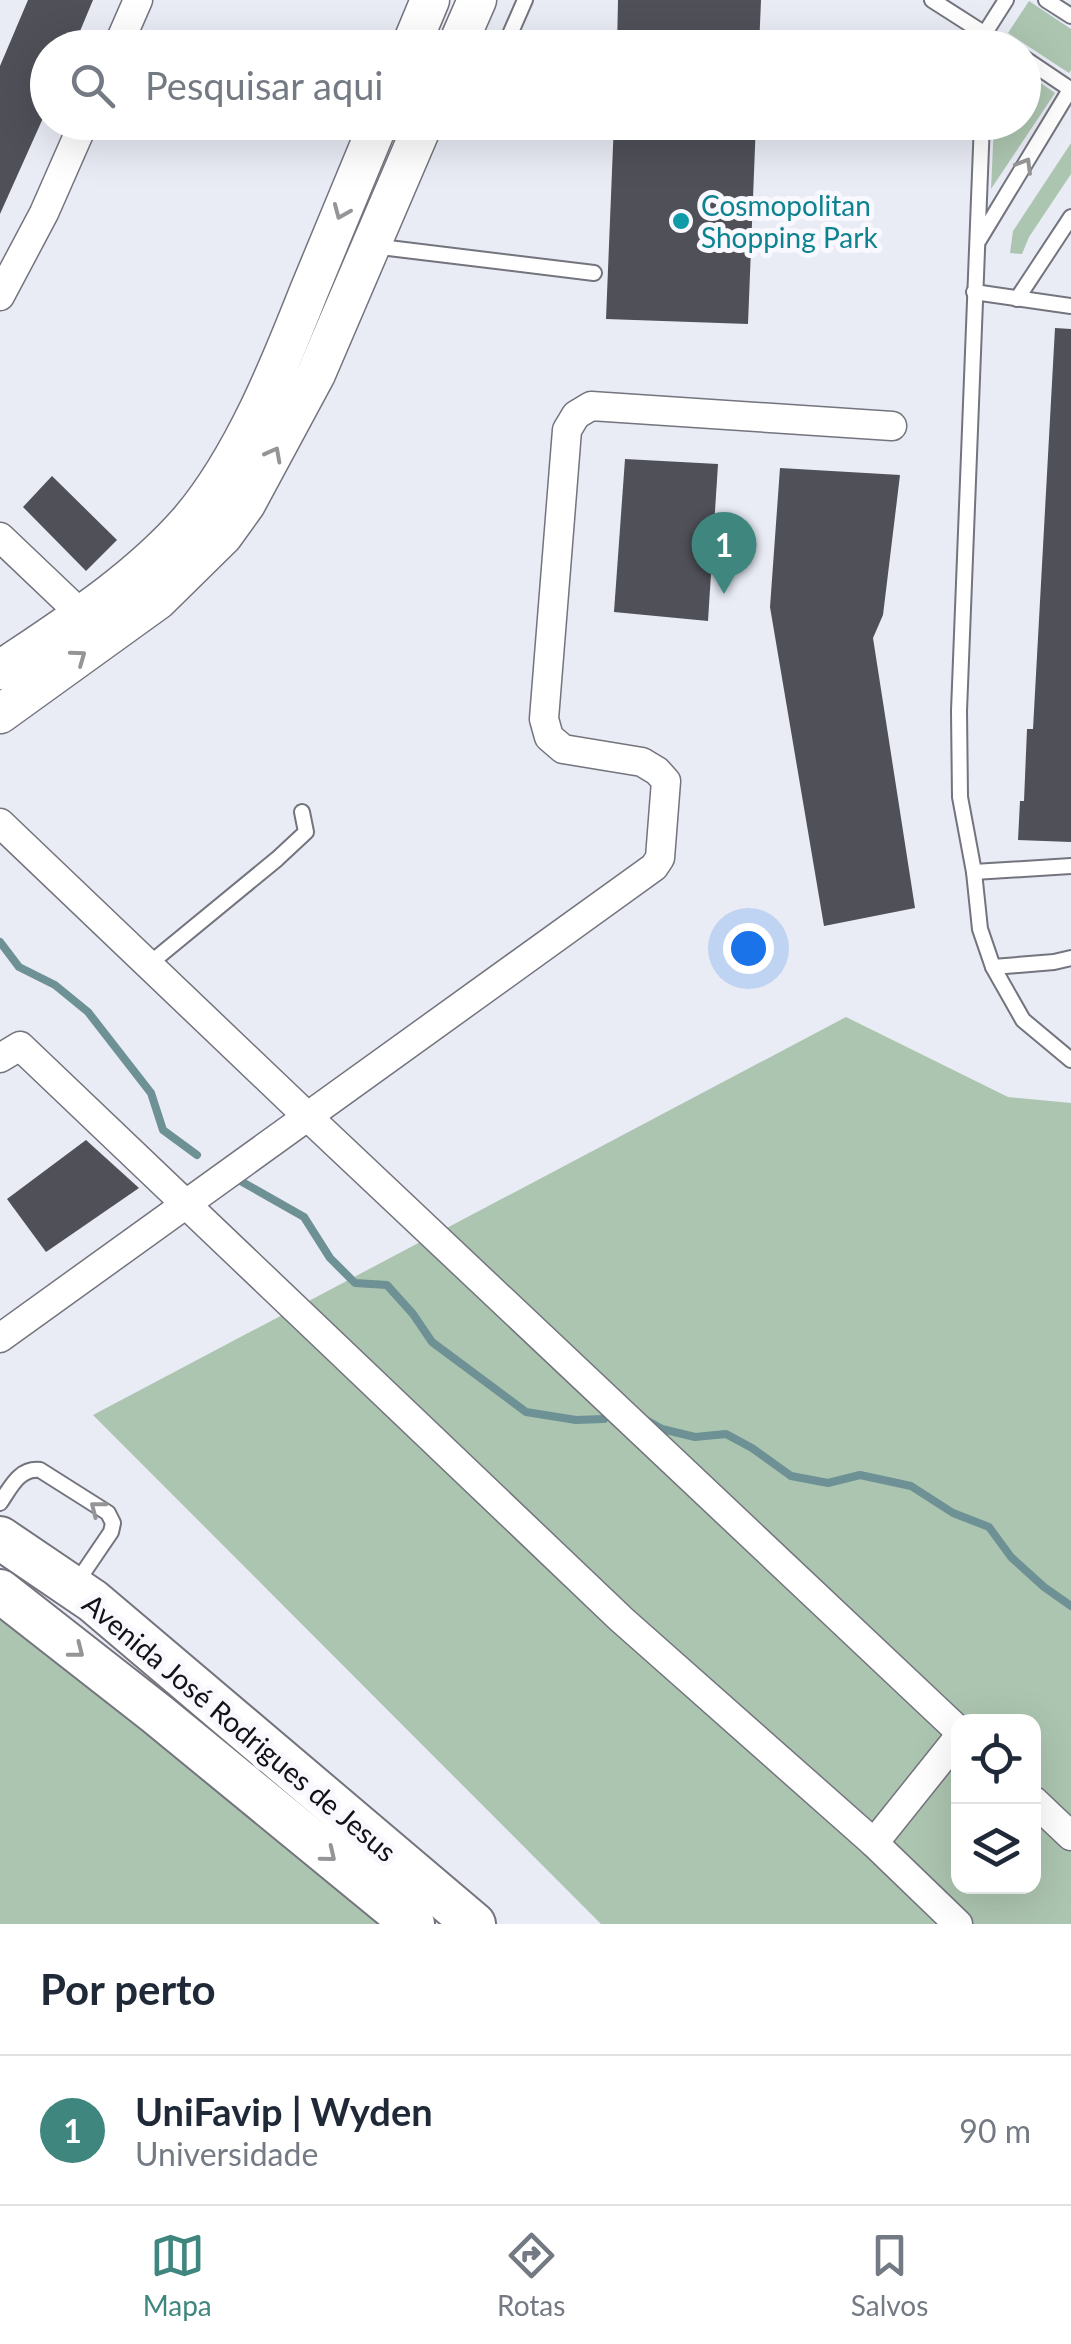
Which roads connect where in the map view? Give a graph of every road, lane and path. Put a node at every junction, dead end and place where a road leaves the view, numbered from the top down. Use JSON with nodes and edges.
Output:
{"nodes":[{"id":1,"x":138,"y":0,"type":"edge"},
{"id":2,"x":430,"y":0,"type":"edge"},
{"id":3,"x":476,"y":0,"type":"edge"},
{"id":4,"x":526,"y":0,"type":"edge"},
{"id":5,"x":932,"y":0,"type":"edge"},
{"id":6,"x":1006,"y":0,"type":"edge"},
{"id":7,"x":1046,"y":0,"type":"edge"},
{"id":8,"x":1071,"y":16,"type":"edge"},
{"id":9,"x":125,"y":30,"type":"edge"},
{"id":10,"x":418,"y":30,"type":"edge"},
{"id":11,"x":464,"y":30,"type":"edge"},
{"id":12,"x":512,"y":30,"type":"edge"},
{"id":13,"x":972,"y":30,"type":"edge"},
{"id":14,"x":990,"y":30,"type":"edge"},
{"id":15,"x":1041,"y":69,"type":"edge"},
{"id":16,"x":1071,"y":89,"type":"edge"},
{"id":17,"x":1041,"y":138,"type":"edge"},
{"id":18,"x":76,"y":140,"type":"edge"},
{"id":19,"x":372,"y":140,"type":"edge"},
{"id":20,"x":422,"y":140,"type":"edge"},
{"id":21,"x":982,"y":140,"type":"edge"},
{"id":22,"x":1040,"y":140,"type":"edge"},
{"id":23,"x":1071,"y":218,"type":"edge"},
{"id":24,"x":979,"y":240,"type":"junction"},
{"id":25,"x":371,"y":246,"type":"junction"},
{"id":26,"x":594,"y":273,"type":"dead end"},
{"id":27,"x":974,"y":292,"type":"junction"},
{"id":28,"x":0,"y":296,"type":"edge"},
{"id":29,"x":1017,"y":299,"type":"junction"},
{"id":30,"x":1071,"y":306,"type":"edge"},
{"id":31,"x":892,"y":426,"type":"dead end"},
{"id":32,"x":206,"y":528,"type":"junction"},
{"id":33,"x":0,"y":538,"type":"edge"},
{"id":34,"x":82,"y":615,"type":"junction"},
{"id":35,"x":0,"y":670,"type":"edge"},
{"id":36,"x":0,"y":714,"type":"edge"},
{"id":37,"x":302,"y":812,"type":"dead end"},
{"id":38,"x":0,"y":822,"type":"edge"},
{"id":39,"x":1071,"y":866,"type":"edge"},
{"id":40,"x":974,"y":872,"type":"junction"},
{"id":41,"x":1071,"y":958,"type":"edge"},
{"id":42,"x":148,"y":965,"type":"junction"},
{"id":43,"x":993,"y":967,"type":"junction"},
{"id":44,"x":6,"y":1045,"type":"edge"},
{"id":45,"x":1071,"y":1060,"type":"edge"},
{"id":46,"x":307,"y":1116,"type":"junction"},
{"id":47,"x":184,"y":1204,"type":"junction"},
{"id":48,"x":0,"y":1338,"type":"edge"},
{"id":49,"x":0,"y":1503,"type":"edge"},
{"id":50,"x":0,"y":1538,"type":"edge"},
{"id":51,"x":74,"y":1587,"type":"junction"},
{"id":52,"x":0,"y":1591,"type":"edge"},
{"id":53,"x":951,"y":1723,"type":"edge"},
{"id":54,"x":951,"y":1747,"type":"edge"},
{"id":55,"x":1037,"y":1804,"type":"edge"},
{"id":56,"x":1071,"y":1836,"type":"edge"},
{"id":57,"x":874,"y":1843,"type":"junction"},
{"id":58,"x":413,"y":1924,"type":"edge"},
{"id":59,"x":474,"y":1924,"type":"edge"},
{"id":60,"x":958,"y":1924,"type":"edge"}],
"edges":[{"from":1,"to":9,"type":"street"},
{"from":2,"to":10,"type":"main road"},
{"from":3,"to":11,"type":"main road"},
{"from":4,"to":12,"type":"lane"},
{"from":5,"to":13,"type":"lane"},
{"from":6,"to":14,"type":"lane"},
{"from":7,"to":8,"type":"lane"},
{"from":15,"to":16,"type":"lane"},
{"from":17,"to":16,"type":"lane","one_way":true},
{"from":18,"to":28,"type":"street"},
{"from":19,"to":32,"type":"main road","one_way":true},
{"from":20,"to":25,"type":"main road"},
{"from":21,"to":24,"type":"lane"},
{"from":24,"to":22,"type":"lane","one_way":true},
{"from":23,"to":29,"type":"lane"},
{"from":24,"to":27,"type":"lane"},
{"from":25,"to":26,"type":"lane"},
{"from":32,"to":25,"type":"main road","one_way":true},
{"from":27,"to":29,"type":"lane"},
{"from":27,"to":40,"type":"lane"},
{"from":29,"to":30,"type":"lane"},
{"from":31,"to":46,"type":"street"},
{"from":32,"to":34,"type":"main road"},
{"from":36,"to":32,"type":"main road","one_way":true},
{"from":33,"to":34,"type":"street"},
{"from":34,"to":35,"type":"main road"},
{"from":37,"to":42,"type":"lane"},
{"from":38,"to":42,"type":"street"},
{"from":39,"to":40,"type":"lane"},
{"from":40,"to":43,"type":"lane"},
{"from":41,"to":43,"type":"lane"},
{"from":42,"to":46,"type":"street"},
{"from":43,"to":45,"type":"lane"},
{"from":44,"to":47,"type":"street"},
{"from":46,"to":47,"type":"street"},
{"from":46,"to":53,"type":"street"},
{"from":47,"to":48,"type":"street"},
{"from":47,"to":57,"type":"street"},
{"from":51,"to":49,"type":"lane","one_way":true},
{"from":50,"to":51,"type":"main road","name":"Avenida José Rodrigues de Jesus"},
{"from":51,"to":59,"type":"main road","name":"Avenida José Rodrigues de Jesus"},
{"from":52,"to":58,"type":"main road","name":"Avenida José Rodrigues de Jesus","one_way":true},
{"from":54,"to":57,"type":"street"},
{"from":55,"to":56,"type":"street"},
{"from":57,"to":60,"type":"street"}]}
